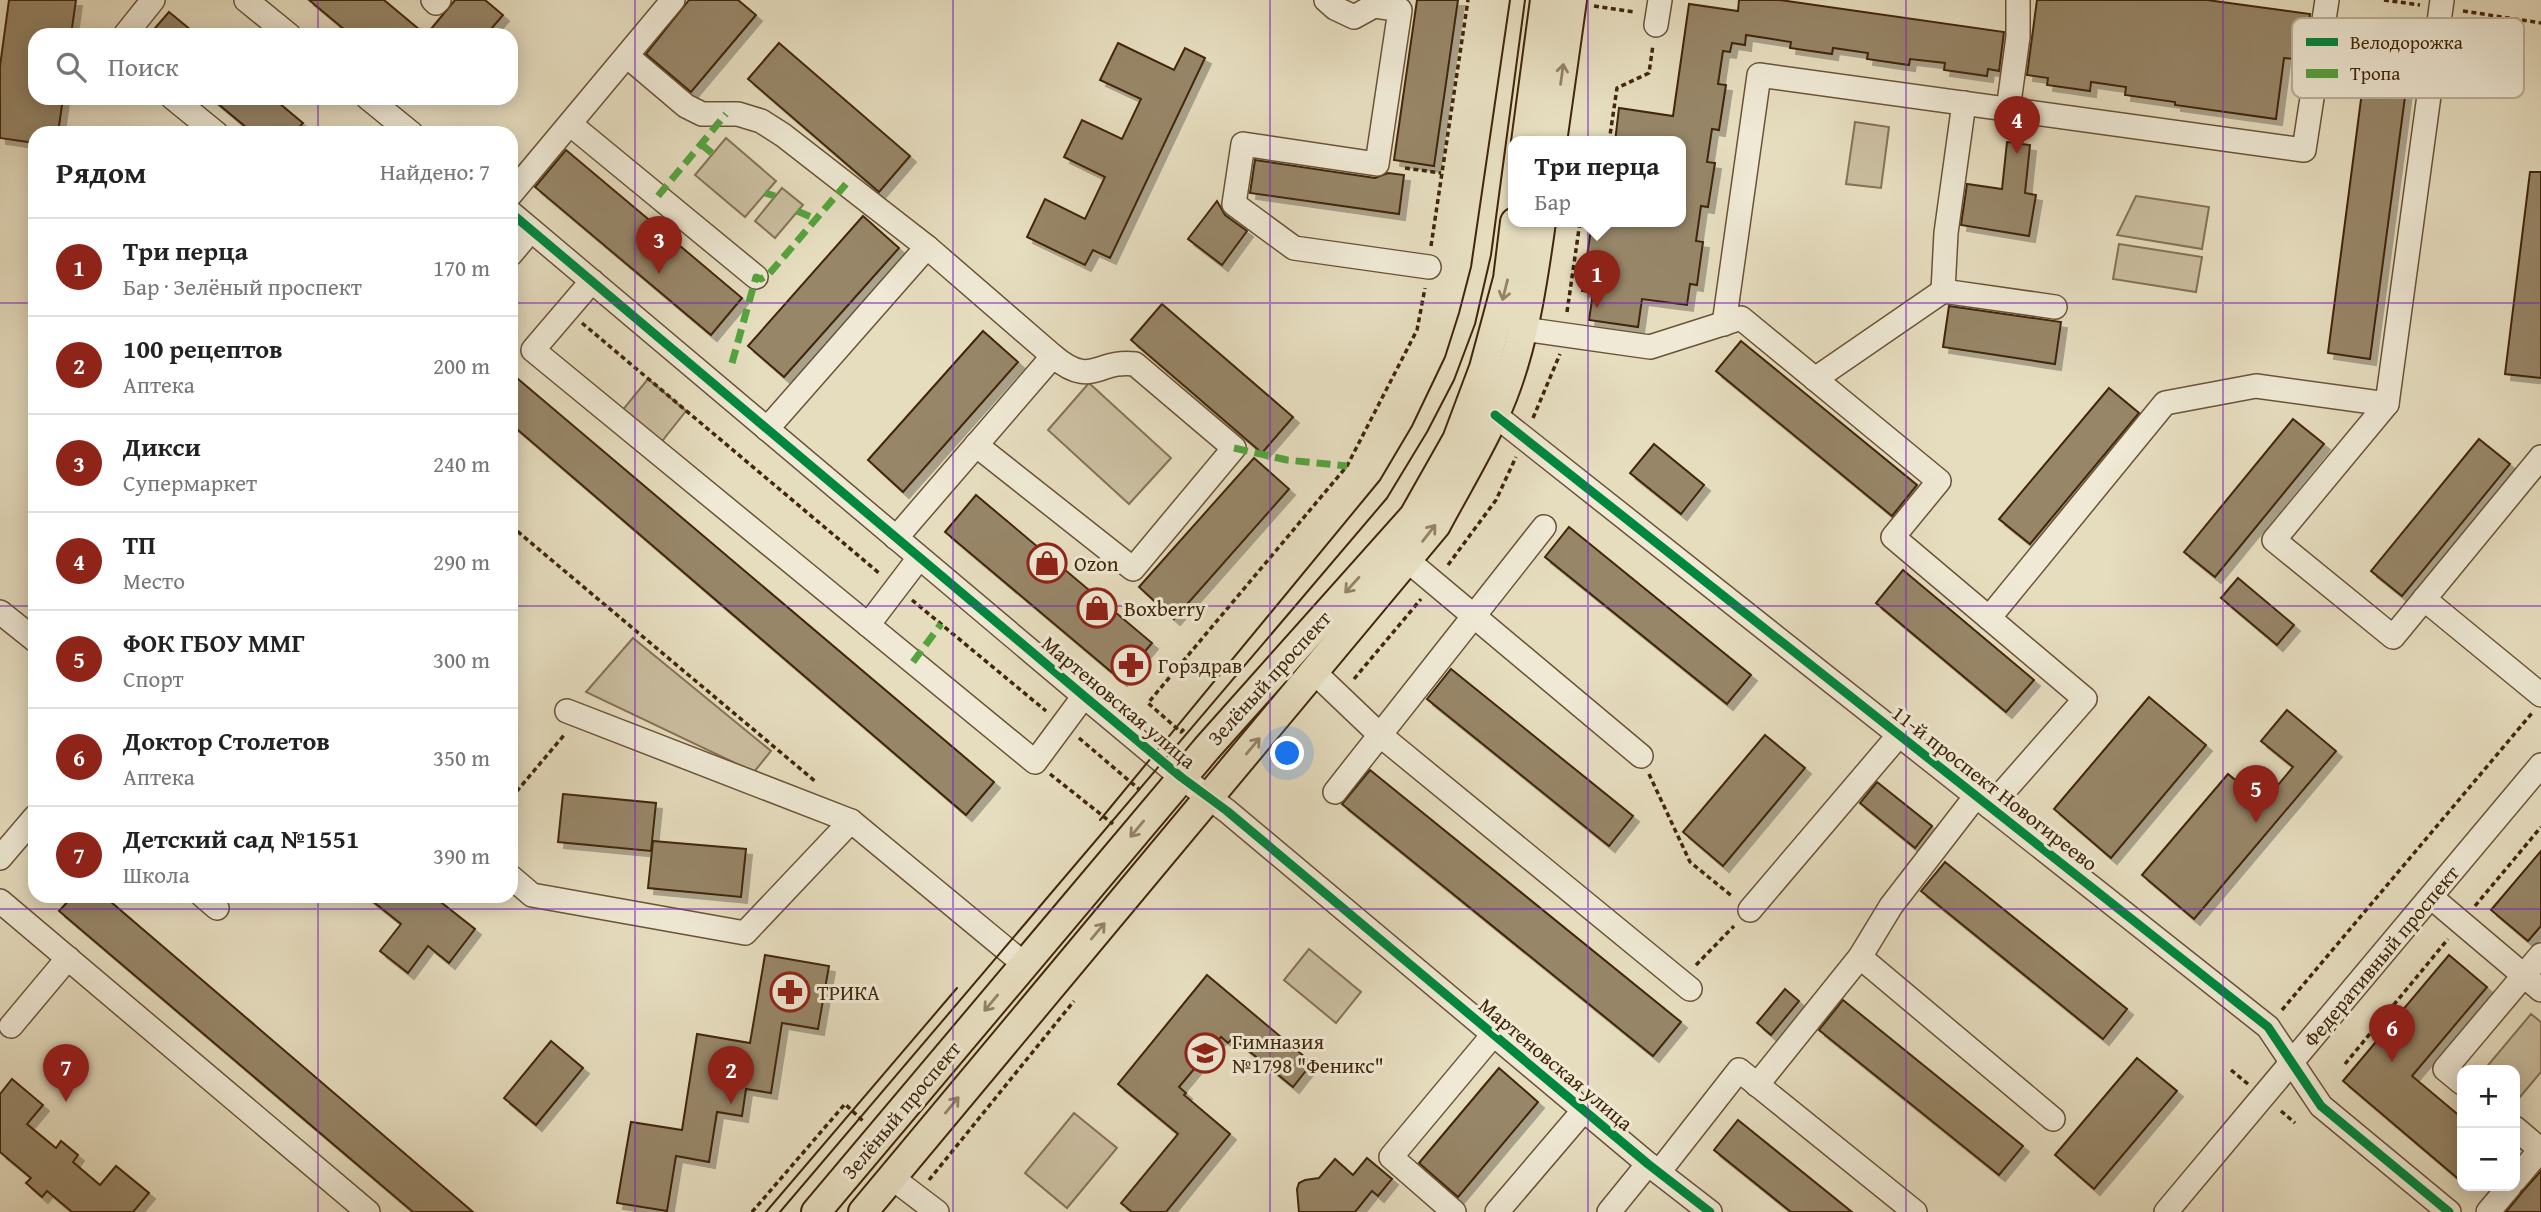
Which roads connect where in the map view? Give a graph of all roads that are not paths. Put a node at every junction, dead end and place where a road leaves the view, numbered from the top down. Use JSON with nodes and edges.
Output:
{"nodes":[{"id":1,"x":153,"y":0,"type":"edge"},
{"id":2,"x":246,"y":0,"type":"edge"},
{"id":3,"x":433,"y":0,"type":"edge"},
{"id":4,"x":439,"y":0,"type":"edge"},
{"id":5,"x":673,"y":0,"type":"edge"},
{"id":6,"x":1326,"y":0,"type":"edge"},
{"id":7,"x":1545,"y":0,"type":"edge"},
{"id":8,"x":1572,"y":0,"type":"edge"},
{"id":9,"x":1660,"y":0,"type":"edge"},
{"id":10,"x":2018,"y":0,"type":"edge"},
{"id":11,"x":2327,"y":0,"type":"edge"},
{"id":12,"x":2442,"y":0,"type":"edge"},
{"id":13,"x":1375,"y":3,"type":"edge"},
{"id":14,"x":2324,"y":18,"type":"edge"},
{"id":15,"x":2440,"y":18,"type":"edge"},
{"id":16,"x":1656,"y":25,"type":"road end"},
{"id":17,"x":131,"y":28,"type":"edge"},
{"id":18,"x":280,"y":28,"type":"edge"},
{"id":19,"x":627,"y":56,"type":"junction"},
{"id":20,"x":2312,"y":98,"type":"edge"},
{"id":21,"x":2429,"y":98,"type":"edge"},
{"id":22,"x":1964,"y":103,"type":"junction"},
{"id":23,"x":182,"y":105,"type":"edge"},
{"id":24,"x":377,"y":105,"type":"edge"},
{"id":25,"x":2008,"y":110,"type":"junction"},
{"id":26,"x":570,"y":124,"type":"junction"},
{"id":27,"x":207,"y":126,"type":"edge"},
{"id":28,"x":402,"y":126,"type":"edge"},
{"id":29,"x":1527,"y":136,"type":"edge"},
{"id":30,"x":1553,"y":136,"type":"edge"},
{"id":31,"x":518,"y":186,"type":"edge"},
{"id":32,"x":518,"y":220,"type":"edge"},
{"id":33,"x":1514,"y":227,"type":"edge"},
{"id":34,"x":1540,"y":227,"type":"edge"},
{"id":35,"x":531,"y":230,"type":"junction"},
{"id":36,"x":518,"y":246,"type":"edge"},
{"id":37,"x":927,"y":247,"type":"junction"},
{"id":38,"x":1429,"y":267,"type":"road end"},
{"id":39,"x":756,"y":277,"type":"dead end"},
{"id":40,"x":592,"y":281,"type":"junction"},
{"id":41,"x":1943,"y":291,"type":"junction"},
{"id":42,"x":2055,"y":307,"type":"dead end"},
{"id":43,"x":1724,"y":324,"type":"junction"},
{"id":44,"x":1523,"y":329,"type":"junction"},
{"id":45,"x":1053,"y":356,"type":"junction"},
{"id":46,"x":1815,"y":379,"type":"junction"},
{"id":47,"x":2387,"y":404,"type":"junction"},
{"id":48,"x":1495,"y":415,"type":"junction"},
{"id":49,"x":767,"y":429,"type":"junction"},
{"id":50,"x":976,"y":446,"type":"junction"},
{"id":51,"x":2541,"y":457,"type":"edge"},
{"id":52,"x":1544,"y":527,"type":"dead end"},
{"id":53,"x":896,"y":538,"type":"junction"},
{"id":54,"x":919,"y":558,"type":"junction"},
{"id":55,"x":1407,"y":560,"type":"junction"},
{"id":56,"x":2424,"y":599,"type":"junction"},
{"id":57,"x":0,"y":612,"type":"edge"},
{"id":58,"x":1474,"y":616,"type":"junction"},
{"id":59,"x":1989,"y":618,"type":"junction"},
{"id":60,"x":867,"y":625,"type":"junction"},
{"id":61,"x":28,"y":634,"type":"edge"},
{"id":62,"x":1314,"y":672,"type":"junction"},
{"id":63,"x":1084,"y":696,"type":"junction"},
{"id":64,"x":2537,"y":704,"type":"edge"},
{"id":65,"x":574,"y":713,"type":"road end"},
{"id":66,"x":1380,"y":735,"type":"junction"},
{"id":67,"x":1899,"y":735,"type":"junction"},
{"id":68,"x":1640,"y":756,"type":"road end"},
{"id":69,"x":2541,"y":765,"type":"edge"},
{"id":70,"x":1181,"y":777,"type":"junction"},
{"id":71,"x":1335,"y":792,"type":"dead end"},
{"id":72,"x":1209,"y":798,"type":"junction"},
{"id":73,"x":1983,"y":802,"type":"junction"},
{"id":74,"x":851,"y":821,"type":"junction"},
{"id":75,"x":28,"y":825,"type":"edge"},
{"id":76,"x":0,"y":858,"type":"edge"},
{"id":77,"x":518,"y":883,"type":"edge"},
{"id":78,"x":2431,"y":897,"type":"junction"},
{"id":79,"x":0,"y":901,"type":"edge"},
{"id":80,"x":1750,"y":910,"type":"road end"},
{"id":81,"x":2541,"y":955,"type":"edge"},
{"id":82,"x":1860,"y":957,"type":"junction"},
{"id":83,"x":68,"y":958,"type":"junction"},
{"id":84,"x":1024,"y":964,"type":"junction"},
{"id":85,"x":2532,"y":983,"type":"edge"},
{"id":86,"x":1685,"y":985,"type":"road end"},
{"id":87,"x":11,"y":1026,"type":"dead end"},
{"id":88,"x":1493,"y":1035,"type":"junction"},
{"id":89,"x":2292,"y":1063,"type":"junction"},
{"id":90,"x":2457,"y":1079,"type":"edge"},
{"id":91,"x":1757,"y":1085,"type":"junction"},
{"id":92,"x":1584,"y":1110,"type":"junction"},
{"id":93,"x":2053,"y":1119,"type":"dead end"},
{"id":94,"x":2520,"y":1132,"type":"edge"},
{"id":95,"x":2541,"y":1149,"type":"edge"},
{"id":96,"x":1653,"y":1168,"type":"junction"},
{"id":97,"x":2520,"y":1174,"type":"edge"},
{"id":98,"x":891,"y":1177,"type":"junction"},
{"id":99,"x":2506,"y":1191,"type":"edge"},
{"id":100,"x":368,"y":1212,"type":"edge"},
{"id":101,"x":816,"y":1212,"type":"edge"},
{"id":102,"x":863,"y":1212,"type":"edge"},
{"id":103,"x":937,"y":1212,"type":"edge"},
{"id":104,"x":1454,"y":1212,"type":"edge"},
{"id":105,"x":1497,"y":1212,"type":"edge"},
{"id":106,"x":1610,"y":1212,"type":"edge"},
{"id":107,"x":1710,"y":1212,"type":"edge"},
{"id":108,"x":1915,"y":1212,"type":"edge"},
{"id":109,"x":2166,"y":1212,"type":"edge"},
{"id":110,"x":2449,"y":1212,"type":"edge"},
{"id":111,"x":2488,"y":1212,"type":"edge"}],
"edges":[{"from":1,"to":17,"type":"street"},
{"from":2,"to":18,"type":"street"},
{"from":3,"to":4,"type":"street"},
{"from":5,"to":19,"type":"street"},
{"from":6,"to":13,"type":"street"},
{"from":7,"to":29,"type":"main road"},
{"from":30,"to":8,"type":"main road","one_way":true},
{"from":9,"to":16,"type":"street"},
{"from":10,"to":25,"type":"street"},
{"from":11,"to":14,"type":"street"},
{"from":12,"to":15,"type":"street"},
{"from":13,"to":38,"type":"street"},
{"from":19,"to":26,"type":"street"},
{"from":19,"to":37,"type":"street"},
{"from":20,"to":25,"type":"street"},
{"from":21,"to":47,"type":"street"},
{"from":22,"to":25,"type":"street"},
{"from":22,"to":41,"type":"street"},
{"from":22,"to":43,"type":"street"},
{"from":23,"to":27,"type":"street"},
{"from":24,"to":28,"type":"street"},
{"from":26,"to":31,"type":"street"},
{"from":26,"to":39,"type":"street"},
{"from":32,"to":35,"type":"street","name":"Мартеновская улица"},
{"from":33,"to":70,"type":"main road","name":"Зелёный проспект","one_way":true},
{"from":34,"to":44,"type":"main road","name":"Зелёный проспект"},
{"from":35,"to":36,"type":"street"},
{"from":35,"to":40,"type":"street","name":"Мартеновская улица"},
{"from":37,"to":45,"type":"street"},
{"from":37,"to":49,"type":"street"},
{"from":40,"to":49,"type":"street","name":"Мартеновская улица"},
{"from":40,"to":60,"type":"street"},
{"from":41,"to":42,"type":"street"},
{"from":41,"to":46,"type":"street"},
{"from":43,"to":44,"type":"street"},
{"from":43,"to":46,"type":"street"},
{"from":44,"to":48,"type":"main road","name":"Зелёный проспект"},
{"from":45,"to":50,"type":"street"},
{"from":45,"to":50,"type":"street"},
{"from":46,"to":59,"type":"street"},
{"from":47,"to":56,"type":"street"},
{"from":47,"to":59,"type":"street"},
{"from":55,"to":48,"type":"main road","name":"Зелёный проспект","one_way":true},
{"from":48,"to":67,"type":"street","name":"11-й проспект Новогиреево"},
{"from":49,"to":53,"type":"street","name":"Мартеновская улица"},
{"from":50,"to":53,"type":"street"},
{"from":51,"to":56,"type":"street"},
{"from":52,"to":58,"type":"street"},
{"from":53,"to":54,"type":"street","name":"Мартеновская улица"},
{"from":54,"to":60,"type":"street"},
{"from":54,"to":63,"type":"street","name":"Мартеновская улица"},
{"from":55,"to":58,"type":"street"},
{"from":55,"to":62,"type":"main road","name":"Зелёный проспект"},
{"from":56,"to":64,"type":"street"},
{"from":57,"to":61,"type":"street"},
{"from":58,"to":66,"type":"street"},
{"from":58,"to":68,"type":"street"},
{"from":59,"to":73,"type":"street"},
{"from":60,"to":63,"type":"street"},
{"from":62,"to":66,"type":"street"},
{"from":72,"to":62,"type":"main road","name":"Зелёный проспект","one_way":true},
{"from":63,"to":70,"type":"street","name":"Мартеновская улица"},
{"from":65,"to":74,"type":"street"},
{"from":66,"to":71,"type":"street"},
{"from":66,"to":86,"type":"street"},
{"from":67,"to":73,"type":"street","name":"11-й проспект Новогиреево"},
{"from":67,"to":80,"type":"street"},
{"from":69,"to":78,"type":"street","name":"Федеративный проспект"},
{"from":70,"to":72,"type":"street","name":"Мартеновская улица"},
{"from":70,"to":84,"type":"main road","name":"Зелёный проспект","one_way":true},
{"from":72,"to":88,"type":"street","name":"Мартеновская улица"},
{"from":98,"to":72,"type":"main road","name":"Зелёный проспект","one_way":true},
{"from":73,"to":82,"type":"street"},
{"from":73,"to":89,"type":"street","name":"11-й проспект Новогиреево"},
{"from":74,"to":77,"type":"street"},
{"from":74,"to":84,"type":"street"},
{"from":75,"to":76,"type":"street"},
{"from":78,"to":85,"type":"street"},
{"from":78,"to":89,"type":"street","name":"Федеративный проспект"},
{"from":79,"to":83,"type":"street"},
{"from":81,"to":85,"type":"street"},
{"from":82,"to":91,"type":"street"},
{"from":82,"to":93,"type":"street"},
{"from":83,"to":87,"type":"street"},
{"from":83,"to":100,"type":"street"},
{"from":84,"to":101,"type":"main road","name":"Зелёный проспект","one_way":true},
{"from":85,"to":90,"type":"street"},
{"from":88,"to":92,"type":"street","name":"Мартеновская улица"},
{"from":88,"to":104,"type":"street"},
{"from":89,"to":109,"type":"street","name":"Федеративный проспект"},
{"from":89,"to":110,"type":"street","name":"11-й проспект Новогиреево"},
{"from":91,"to":96,"type":"street"},
{"from":91,"to":108,"type":"street"},
{"from":92,"to":96,"type":"street","name":"Мартеновская улица"},
{"from":92,"to":105,"type":"street"},
{"from":94,"to":95,"type":"street"},
{"from":95,"to":97,"type":"street"},
{"from":96,"to":106,"type":"street"},
{"from":96,"to":107,"type":"street","name":"Мартеновская улица"},
{"from":98,"to":102,"type":"main road","name":"Зелёный проспект"},
{"from":98,"to":103,"type":"street"},
{"from":99,"to":111,"type":"street"}]}
